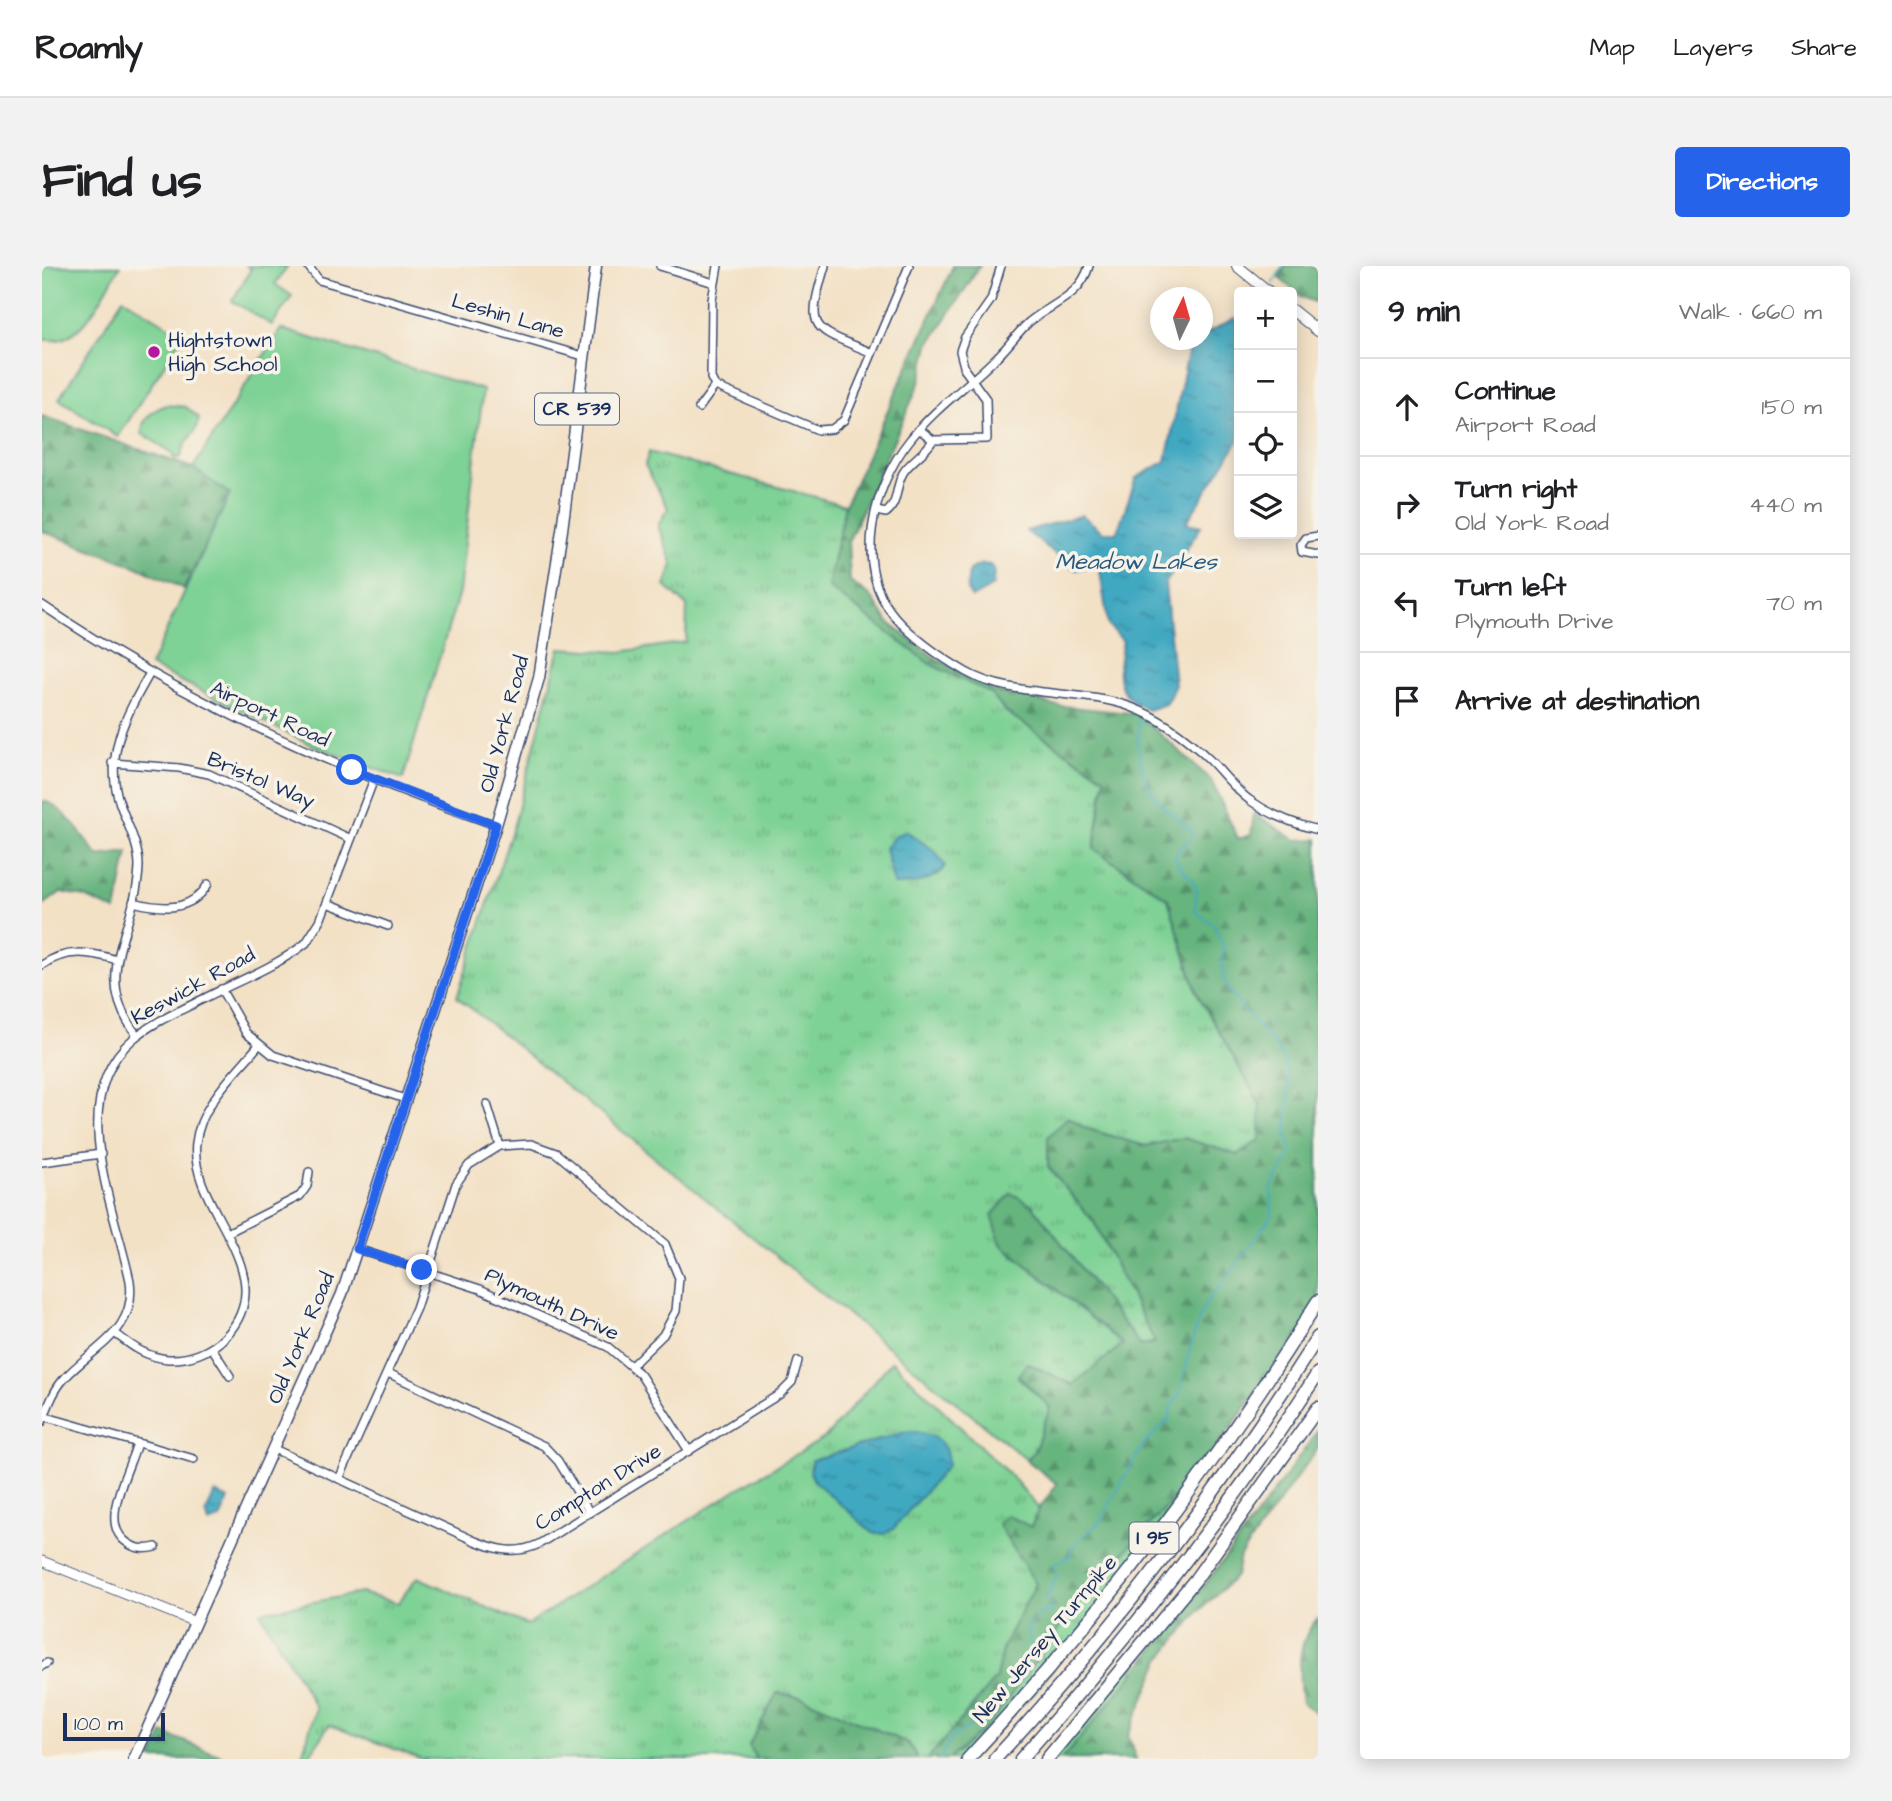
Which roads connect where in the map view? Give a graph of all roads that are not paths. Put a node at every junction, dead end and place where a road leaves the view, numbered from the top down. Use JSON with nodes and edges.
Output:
{"nodes":[{"id":1,"x":308,"y":266,"type":"edge"},
{"id":2,"x":596,"y":266,"type":"edge"},
{"id":3,"x":660,"y":266,"type":"edge"},
{"id":4,"x":718,"y":266,"type":"edge"},
{"id":5,"x":825,"y":266,"type":"edge"},
{"id":6,"x":909,"y":266,"type":"edge"},
{"id":7,"x":1001,"y":266,"type":"edge"},
{"id":8,"x":1089,"y":266,"type":"edge"},
{"id":9,"x":1237,"y":266,"type":"edge"},
{"id":10,"x":714,"y":283,"type":"junction"},
{"id":11,"x":1263,"y":287,"type":"edge"},
{"id":12,"x":1297,"y":314,"type":"edge"},
{"id":13,"x":1318,"y":331,"type":"edge"},
{"id":14,"x":872,"y":353,"type":"junction"},
{"id":15,"x":583,"y":356,"type":"junction"},
{"id":16,"x":971,"y":379,"type":"junction"},
{"id":17,"x":716,"y":386,"type":"junction"},
{"id":18,"x":699,"y":408,"type":"dead end"},
{"id":19,"x":919,"y":429,"type":"junction"},
{"id":20,"x":933,"y":440,"type":"junction"},
{"id":21,"x":876,"y":511,"type":"junction"},
{"id":22,"x":1318,"y":536,"type":"edge"},
{"id":23,"x":1318,"y":555,"type":"edge"},
{"id":24,"x":42,"y":605,"type":"edge"},
{"id":25,"x":150,"y":673,"type":"junction"},
{"id":26,"x":112,"y":763,"type":"junction"},
{"id":27,"x":374,"y":779,"type":"junction"},
{"id":28,"x":496,"y":825,"type":"junction"},
{"id":29,"x":1318,"y":830,"type":"edge"},
{"id":30,"x":351,"y":839,"type":"junction"},
{"id":31,"x":208,"y":884,"type":"dead end"},
{"id":32,"x":133,"y":902,"type":"junction"},
{"id":33,"x":327,"y":903,"type":"junction"},
{"id":34,"x":388,"y":926,"type":"dead end"},
{"id":35,"x":117,"y":960,"type":"junction"},
{"id":36,"x":42,"y":965,"type":"edge"},
{"id":37,"x":221,"y":989,"type":"junction"},
{"id":38,"x":137,"y":1035,"type":"junction"},
{"id":39,"x":258,"y":1045,"type":"junction"},
{"id":40,"x":405,"y":1099,"type":"junction"},
{"id":41,"x":487,"y":1104,"type":"dead end"},
{"id":42,"x":500,"y":1146,"type":"junction"},
{"id":43,"x":101,"y":1154,"type":"junction"},
{"id":44,"x":42,"y":1162,"type":"edge"},
{"id":45,"x":309,"y":1172,"type":"dead end"},
{"id":46,"x":227,"y":1233,"type":"junction"},
{"id":47,"x":357,"y":1249,"type":"junction"},
{"id":48,"x":428,"y":1271,"type":"junction"},
{"id":49,"x":1318,"y":1301,"type":"edge"},
{"id":50,"x":116,"y":1334,"type":"junction"},
{"id":51,"x":1318,"y":1337,"type":"edge"},
{"id":52,"x":212,"y":1348,"type":"junction"},
{"id":53,"x":799,"y":1361,"type":"dead end"},
{"id":54,"x":632,"y":1365,"type":"junction"},
{"id":55,"x":388,"y":1373,"type":"junction"},
{"id":56,"x":1318,"y":1373,"type":"edge"},
{"id":57,"x":230,"y":1376,"type":"dead end"},
{"id":58,"x":1318,"y":1408,"type":"edge"},
{"id":59,"x":43,"y":1418,"type":"edge"},
{"id":60,"x":137,"y":1443,"type":"junction"},
{"id":61,"x":274,"y":1449,"type":"junction"},
{"id":62,"x":689,"y":1451,"type":"junction"},
{"id":63,"x":194,"y":1459,"type":"dead end"},
{"id":64,"x":339,"y":1479,"type":"junction"},
{"id":65,"x":590,"y":1513,"type":"junction"},
{"id":66,"x":156,"y":1547,"type":"dead end"},
{"id":67,"x":42,"y":1561,"type":"edge"},
{"id":68,"x":195,"y":1622,"type":"junction"},
{"id":69,"x":134,"y":1759,"type":"edge"},
{"id":70,"x":968,"y":1759,"type":"edge"},
{"id":71,"x":995,"y":1759,"type":"edge"},
{"id":72,"x":1021,"y":1759,"type":"edge"},
{"id":73,"x":1046,"y":1759,"type":"edge"}],
"edges":[{"from":1,"to":15,"type":"street","name":"Leshin Lane"},
{"from":2,"to":15,"type":"main road","number":"CR 539"},
{"from":3,"to":10,"type":"street"},
{"from":4,"to":10,"type":"street"},
{"from":5,"to":14,"type":"street"},
{"from":6,"to":14,"type":"street"},
{"from":7,"to":16,"type":"street"},
{"from":8,"to":16,"type":"street"},
{"from":9,"to":11,"type":"main road"},
{"from":10,"to":17,"type":"street"},
{"from":12,"to":13,"type":"main road"},
{"from":14,"to":17,"type":"street"},
{"from":15,"to":28,"type":"main road","name":"Old York Road","number":"CR 539"},
{"from":16,"to":19,"type":"street"},
{"from":16,"to":20,"type":"street"},
{"from":17,"to":18,"type":"street"},
{"from":19,"to":20,"type":"street"},
{"from":19,"to":21,"type":"street"},
{"from":20,"to":21,"type":"street"},
{"from":21,"to":29,"type":"street"},
{"from":22,"to":23,"type":"street"},
{"from":24,"to":25,"type":"street","name":"Airport Road"},
{"from":25,"to":26,"type":"street"},
{"from":25,"to":27,"type":"street","name":"Airport Road"},
{"from":26,"to":30,"type":"street","name":"Bristol Way"},
{"from":26,"to":32,"type":"street"},
{"from":27,"to":28,"type":"street","name":"Airport Road"},
{"from":27,"to":30,"type":"street","name":"Keswick Road"},
{"from":28,"to":40,"type":"main road","name":"Old York Road","number":"CR 539"},
{"from":30,"to":33,"type":"street","name":"Keswick Road"},
{"from":31,"to":32,"type":"street"},
{"from":32,"to":35,"type":"street"},
{"from":33,"to":34,"type":"street"},
{"from":33,"to":37,"type":"street","name":"Keswick Road"},
{"from":35,"to":36,"type":"street"},
{"from":35,"to":38,"type":"street"},
{"from":37,"to":38,"type":"street","name":"Keswick Road"},
{"from":37,"to":39,"type":"street"},
{"from":38,"to":43,"type":"street","name":"Keswick Road"},
{"from":39,"to":40,"type":"street"},
{"from":39,"to":46,"type":"street"},
{"from":40,"to":47,"type":"main road","name":"Old York Road","number":"CR 539"},
{"from":41,"to":42,"type":"street"},
{"from":42,"to":48,"type":"street"},
{"from":42,"to":54,"type":"street"},
{"from":43,"to":44,"type":"street"},
{"from":43,"to":50,"type":"street","name":"Keswick Road"},
{"from":45,"to":46,"type":"street"},
{"from":46,"to":52,"type":"street"},
{"from":47,"to":48,"type":"street","name":"Plymouth Drive"},
{"from":47,"to":61,"type":"main road","name":"Old York Road","number":"CR 539"},
{"from":48,"to":54,"type":"street","name":"Plymouth Drive"},
{"from":48,"to":55,"type":"street"},
{"from":49,"to":70,"type":"highway","name":"New Jersey Turnpike","number":"I 95"},
{"from":50,"to":52,"type":"street"},
{"from":50,"to":59,"type":"street","name":"Keswick Road"},
{"from":51,"to":71,"type":"highway","name":"New Jersey Turnpike","number":"I 95"},
{"from":52,"to":57,"type":"street"},
{"from":53,"to":62,"type":"street","name":"Compton Drive"},
{"from":54,"to":62,"type":"street","name":"Plymouth Drive"},
{"from":55,"to":64,"type":"street"},
{"from":55,"to":65,"type":"street"},
{"from":56,"to":72,"type":"highway","number":"I 95"},
{"from":58,"to":73,"type":"highway","number":"I 95"},
{"from":59,"to":60,"type":"street"},
{"from":60,"to":63,"type":"street"},
{"from":60,"to":66,"type":"street"},
{"from":61,"to":64,"type":"street","name":"Compton Drive"},
{"from":61,"to":68,"type":"main road","name":"Old York Road","number":"CR 539"},
{"from":62,"to":65,"type":"street","name":"Compton Drive"},
{"from":64,"to":65,"type":"street","name":"Compton Drive"},
{"from":67,"to":68,"type":"street"},
{"from":68,"to":69,"type":"main road","name":"Old York Road","number":"CR 539"}]}
